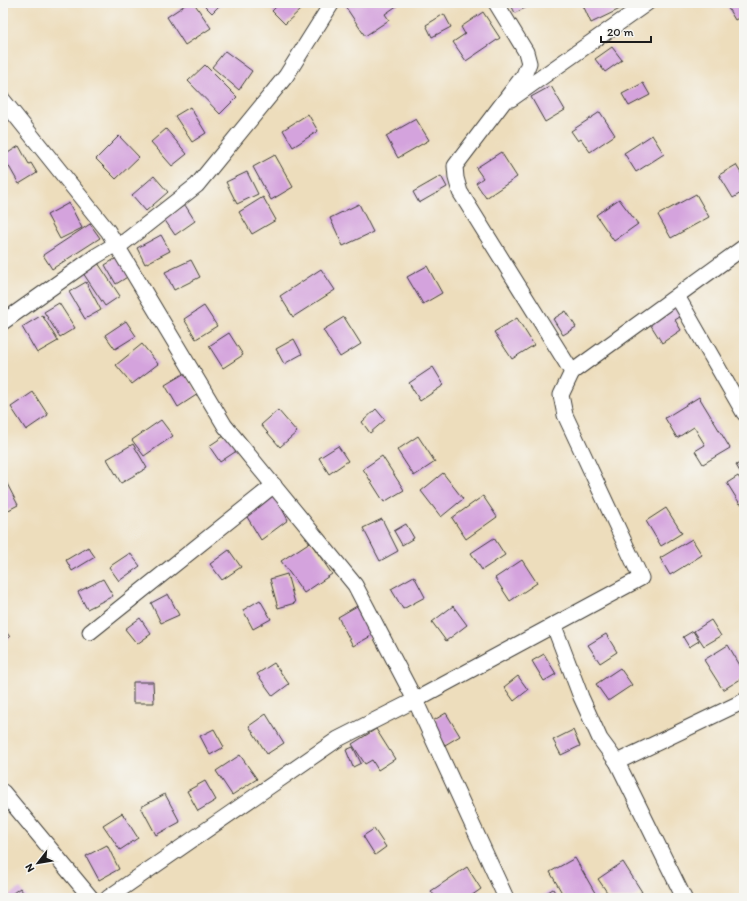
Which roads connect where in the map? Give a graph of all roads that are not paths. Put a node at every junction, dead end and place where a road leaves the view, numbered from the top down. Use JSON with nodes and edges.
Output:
{"nodes":[{"id":1,"x":332,"y":3,"type":"edge"},
{"id":2,"x":496,"y":3,"type":"edge"},
{"id":3,"x":647,"y":3,"type":"edge"},
{"id":4,"x":3,"y":100,"type":"edge"},
{"id":5,"x":499,"y":108,"type":"junction"},
{"id":6,"x":117,"y":245,"type":"junction"},
{"id":7,"x":744,"y":247,"type":"edge"},
{"id":8,"x":677,"y":296,"type":"junction"},
{"id":9,"x":3,"y":322,"type":"edge"},
{"id":10,"x":572,"y":372,"type":"junction"},
{"id":11,"x":744,"y":413,"type":"edge"},
{"id":12,"x":274,"y":485,"type":"junction"},
{"id":13,"x":554,"y":626,"type":"junction"},
{"id":14,"x":90,"y":632,"type":"dead end"},
{"id":15,"x":414,"y":700,"type":"junction"},
{"id":16,"x":744,"y":701,"type":"edge"},
{"id":17,"x":617,"y":762,"type":"junction"},
{"id":18,"x":3,"y":792,"type":"edge"},
{"id":19,"x":91,"y":898,"type":"edge"},
{"id":20,"x":108,"y":898,"type":"edge"},
{"id":21,"x":506,"y":898,"type":"edge"},
{"id":22,"x":684,"y":898,"type":"edge"}],
"edges":[{"from":1,"to":6,"type":"street"},
{"from":2,"to":5,"type":"street"},
{"from":3,"to":5,"type":"street"},
{"from":4,"to":6,"type":"street"},
{"from":5,"to":10,"type":"street"},
{"from":6,"to":9,"type":"street"},
{"from":6,"to":12,"type":"street"},
{"from":7,"to":8,"type":"street"},
{"from":8,"to":10,"type":"street"},
{"from":8,"to":11,"type":"street"},
{"from":10,"to":13,"type":"street"},
{"from":12,"to":14,"type":"street"},
{"from":12,"to":15,"type":"street"},
{"from":13,"to":15,"type":"street"},
{"from":13,"to":17,"type":"street"},
{"from":15,"to":20,"type":"street"},
{"from":15,"to":21,"type":"street"},
{"from":16,"to":17,"type":"street"},
{"from":17,"to":22,"type":"street"},
{"from":18,"to":19,"type":"street"}]}
